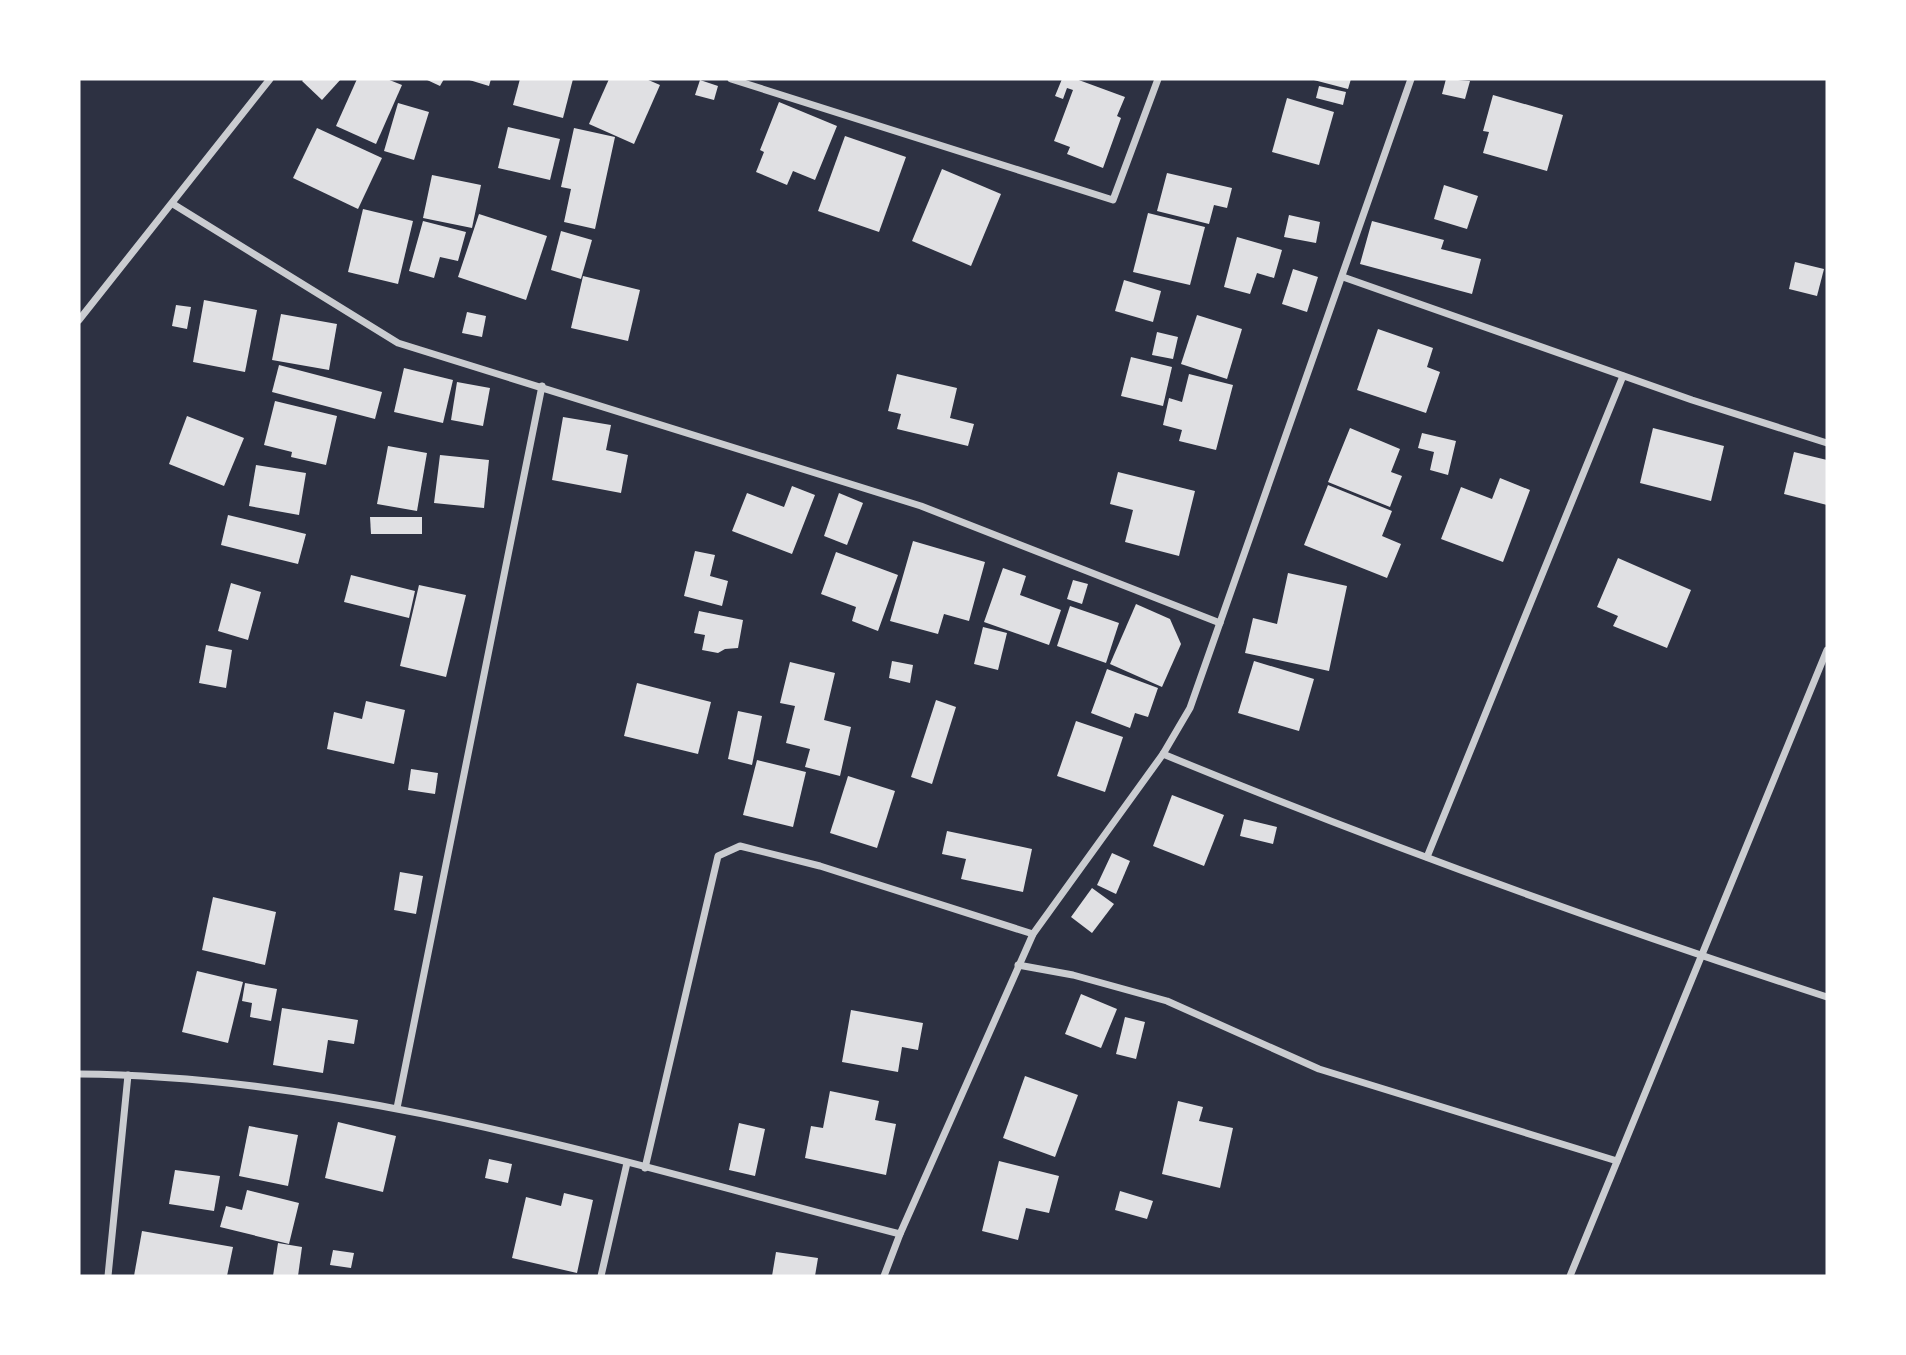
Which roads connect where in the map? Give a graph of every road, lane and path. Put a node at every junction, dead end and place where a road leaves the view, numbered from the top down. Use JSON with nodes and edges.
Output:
{"nodes":[{"id":1,"x":270,"y":79,"type":"edge"},
{"id":2,"x":731,"y":79,"type":"edge"},
{"id":3,"x":1157,"y":79,"type":"edge"},
{"id":4,"x":1411,"y":79,"type":"edge"},
{"id":5,"x":173,"y":204,"type":"junction"},
{"id":6,"x":1343,"y":277,"type":"junction"},
{"id":7,"x":79,"y":320,"type":"edge"},
{"id":8,"x":1623,"y":376,"type":"junction"},
{"id":9,"x":542,"y":386,"type":"junction"},
{"id":10,"x":1827,"y":443,"type":"edge"},
{"id":11,"x":1220,"y":623,"type":"junction"},
{"id":12,"x":1827,"y":650,"type":"edge"},
{"id":13,"x":1163,"y":754,"type":"junction"},
{"id":14,"x":1427,"y":857,"type":"junction"},
{"id":15,"x":1033,"y":934,"type":"junction"},
{"id":16,"x":1700,"y":956,"type":"junction"},
{"id":17,"x":1018,"y":965,"type":"junction"},
{"id":18,"x":1827,"y":997,"type":"edge"},
{"id":19,"x":79,"y":1074,"type":"edge"},
{"id":20,"x":128,"y":1075,"type":"junction"},
{"id":21,"x":397,"y":1108,"type":"junction"},
{"id":22,"x":1617,"y":1161,"type":"junction"},
{"id":23,"x":627,"y":1163,"type":"junction"},
{"id":24,"x":645,"y":1168,"type":"junction"},
{"id":25,"x":900,"y":1234,"type":"junction"},
{"id":26,"x":107,"y":1276,"type":"edge"},
{"id":27,"x":601,"y":1276,"type":"edge"},
{"id":28,"x":884,"y":1276,"type":"edge"},
{"id":29,"x":1570,"y":1276,"type":"edge"}],
"edges":[{"from":1,"to":5,"type":"street"},
{"from":2,"to":3,"type":"street"},
{"from":4,"to":6,"type":"street"},
{"from":5,"to":7,"type":"street"},
{"from":5,"to":9,"type":"street"},
{"from":6,"to":8,"type":"street"},
{"from":6,"to":11,"type":"street"},
{"from":8,"to":10,"type":"street"},
{"from":8,"to":14,"type":"street"},
{"from":9,"to":11,"type":"street"},
{"from":9,"to":21,"type":"street"},
{"from":11,"to":13,"type":"street"},
{"from":12,"to":16,"type":"street"},
{"from":13,"to":14,"type":"street"},
{"from":13,"to":15,"type":"street"},
{"from":14,"to":16,"type":"street"},
{"from":15,"to":17,"type":"street"},
{"from":15,"to":24,"type":"street"},
{"from":16,"to":18,"type":"street"},
{"from":16,"to":22,"type":"street"},
{"from":17,"to":22,"type":"street"},
{"from":17,"to":25,"type":"street"},
{"from":19,"to":20,"type":"street"},
{"from":20,"to":21,"type":"street"},
{"from":20,"to":26,"type":"street"},
{"from":21,"to":23,"type":"street"},
{"from":22,"to":29,"type":"street"},
{"from":23,"to":24,"type":"street"},
{"from":23,"to":27,"type":"street"},
{"from":24,"to":25,"type":"street"},
{"from":25,"to":28,"type":"street"}]}
